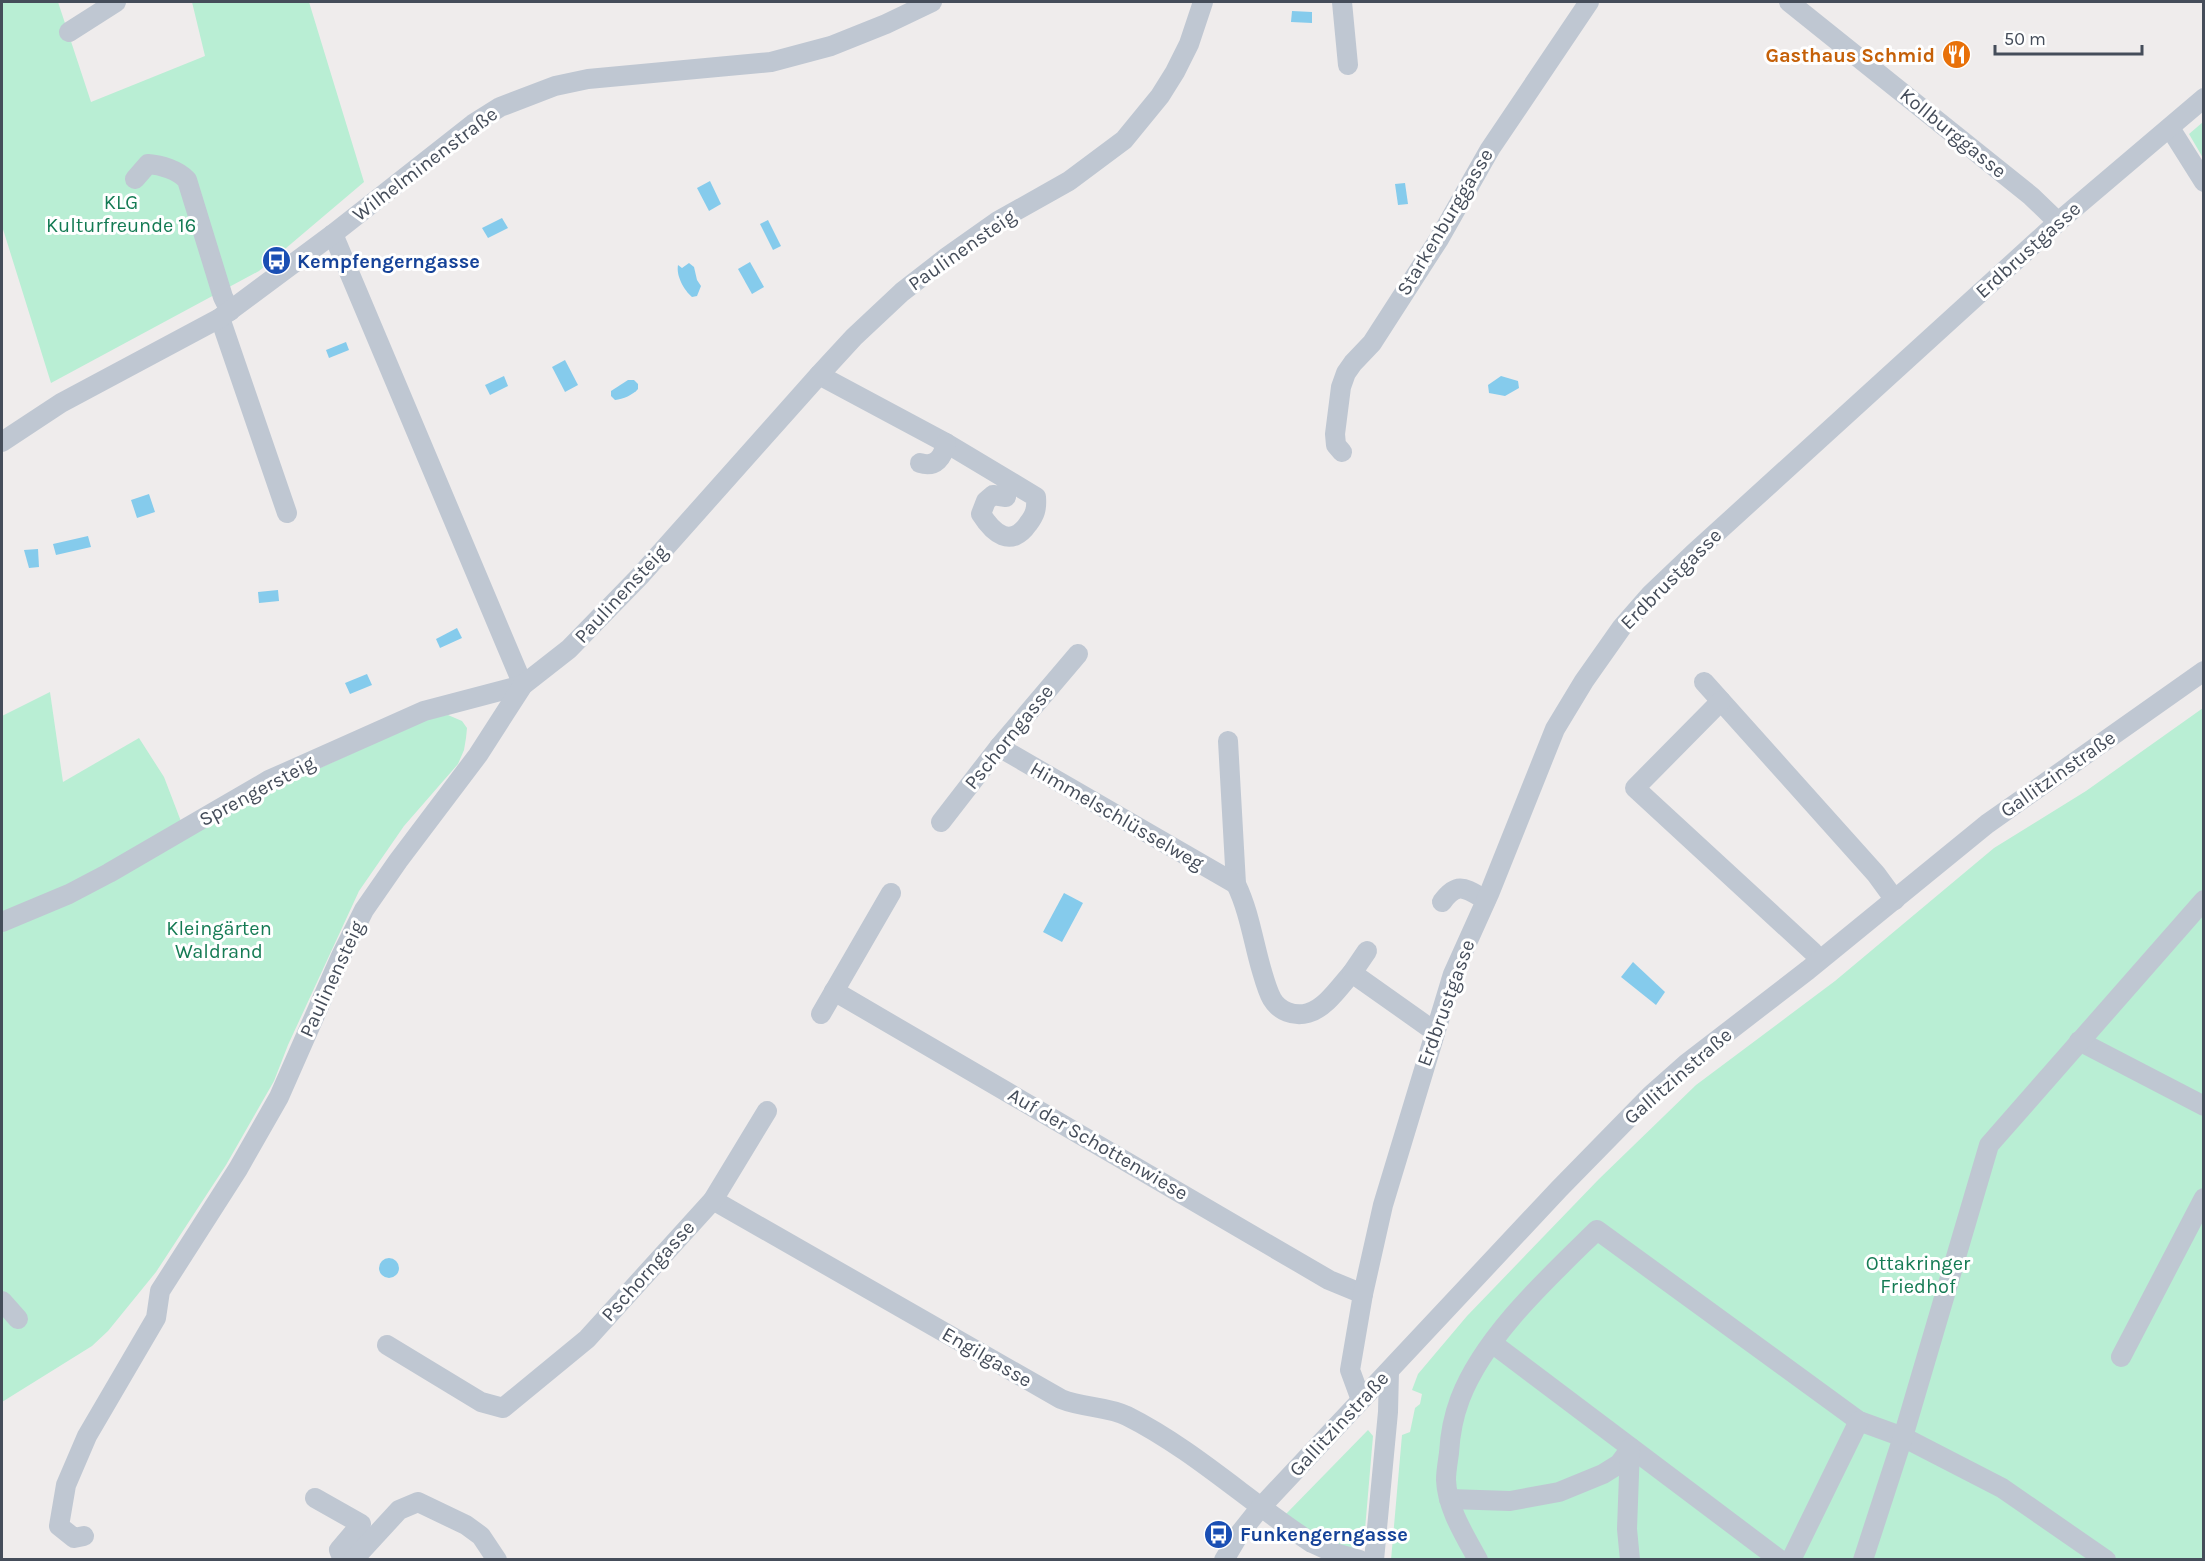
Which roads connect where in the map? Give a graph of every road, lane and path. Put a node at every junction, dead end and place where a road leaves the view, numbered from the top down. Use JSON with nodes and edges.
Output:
{"nodes":[{"id":1,"x":116,"y":2,"type":"edge"},
{"id":2,"x":932,"y":2,"type":"edge"},
{"id":3,"x":1203,"y":2,"type":"edge"},
{"id":4,"x":1342,"y":2,"type":"edge"},
{"id":5,"x":1589,"y":2,"type":"edge"},
{"id":6,"x":1789,"y":2,"type":"edge"},
{"id":7,"x":69,"y":32,"type":"dead end"},
{"id":8,"x":1348,"y":65,"type":"dead end"},
{"id":9,"x":2204,"y":98,"type":"edge"},
{"id":10,"x":2170,"y":128,"type":"junction"},
{"id":11,"x":135,"y":179,"type":"dead end"},
{"id":12,"x":2204,"y":182,"type":"edge"},
{"id":13,"x":2058,"y":222,"type":"junction"},
{"id":14,"x":333,"y":234,"type":"junction"},
{"id":15,"x":225,"y":314,"type":"junction"},
{"id":16,"x":819,"y":375,"type":"junction"},
{"id":17,"x":2,"y":442,"type":"edge"},
{"id":18,"x":946,"y":443,"type":"junction"},
{"id":19,"x":1342,"y":452,"type":"dead end"},
{"id":20,"x":920,"y":463,"type":"dead end"},
{"id":21,"x":1006,"y":497,"type":"dead end"},
{"id":22,"x":287,"y":513,"type":"dead end"},
{"id":23,"x":1078,"y":654,"type":"dead end"},
{"id":24,"x":2204,"y":671,"type":"edge"},
{"id":25,"x":1704,"y":682,"type":"dead end"},
{"id":26,"x":523,"y":685,"type":"junction"},
{"id":27,"x":1721,"y":701,"type":"junction"},
{"id":28,"x":1228,"y":741,"type":"dead end"},
{"id":29,"x":999,"y":747,"type":"junction"},
{"id":30,"x":941,"y":822,"type":"dead end"},
{"id":31,"x":1236,"y":884,"type":"junction"},
{"id":32,"x":891,"y":893,"type":"dead end"},
{"id":33,"x":1486,"y":900,"type":"junction"},
{"id":34,"x":1894,"y":900,"type":"junction"},
{"id":35,"x":2204,"y":900,"type":"edge"},
{"id":36,"x":1442,"y":902,"type":"dead end"},
{"id":37,"x":2,"y":922,"type":"edge"},
{"id":38,"x":1367,"y":951,"type":"dead end"},
{"id":39,"x":1813,"y":952,"type":"dead end"},
{"id":40,"x":1352,"y":973,"type":"junction"},
{"id":41,"x":834,"y":991,"type":"junction"},
{"id":42,"x":821,"y":1014,"type":"dead end"},
{"id":43,"x":1434,"y":1031,"type":"junction"},
{"id":44,"x":2079,"y":1041,"type":"junction"},
{"id":45,"x":2204,"y":1106,"type":"edge"},
{"id":46,"x":767,"y":1111,"type":"dead end"},
{"id":47,"x":2204,"y":1198,"type":"edge"},
{"id":48,"x":713,"y":1200,"type":"junction"},
{"id":49,"x":1363,"y":1294,"type":"junction"},
{"id":50,"x":2,"y":1301,"type":"edge"},
{"id":51,"x":18,"y":1319,"type":"dead end"},
{"id":52,"x":1492,"y":1343,"type":"junction"},
{"id":53,"x":387,"y":1345,"type":"dead end"},
{"id":54,"x":2121,"y":1357,"type":"dead end"},
{"id":55,"x":1389,"y":1371,"type":"junction"},
{"id":56,"x":1361,"y":1400,"type":"junction"},
{"id":57,"x":1859,"y":1421,"type":"junction"},
{"id":58,"x":1903,"y":1437,"type":"junction"},
{"id":59,"x":1630,"y":1448,"type":"junction"},
{"id":60,"x":315,"y":1498,"type":"dead end"},
{"id":61,"x":1449,"y":1499,"type":"junction"},
{"id":62,"x":1260,"y":1508,"type":"junction"},
{"id":63,"x":84,"y":1536,"type":"dead end"},
{"id":64,"x":343,"y":1560,"type":"edge"},
{"id":65,"x":353,"y":1560,"type":"edge"},
{"id":66,"x":497,"y":1560,"type":"edge"},
{"id":67,"x":1224,"y":1560,"type":"edge"},
{"id":68,"x":1360,"y":1560,"type":"edge"},
{"id":69,"x":1374,"y":1560,"type":"edge"},
{"id":70,"x":1479,"y":1560,"type":"edge"},
{"id":71,"x":1630,"y":1560,"type":"edge"},
{"id":72,"x":1780,"y":1560,"type":"edge"},
{"id":73,"x":1791,"y":1560,"type":"edge"},
{"id":74,"x":1863,"y":1560,"type":"edge"},
{"id":75,"x":2106,"y":1560,"type":"edge"}],
"edges":[{"from":1,"to":7,"type":"street"},
{"from":2,"to":14,"type":"street","name":"Wilhelminenstraße"},
{"from":3,"to":16,"type":"street","name":"Paulinensteig"},
{"from":4,"to":8,"type":"street"},
{"from":5,"to":19,"type":"street","name":"Starkenburggasse"},
{"from":6,"to":13,"type":"street","name":"Kollburggasse"},
{"from":9,"to":10,"type":"street","name":"Erdbrustgasse"},
{"from":10,"to":12,"type":"street"},
{"from":10,"to":13,"type":"street","name":"Erdbrustgasse"},
{"from":11,"to":15,"type":"street"},
{"from":13,"to":33,"type":"street","name":"Erdbrustgasse"},
{"from":14,"to":15,"type":"street","name":"Wilhelminenstraße"},
{"from":14,"to":26,"type":"street"},
{"from":15,"to":17,"type":"street","name":"Wilhelminenstraße"},
{"from":15,"to":22,"type":"street"},
{"from":16,"to":18,"type":"street"},
{"from":16,"to":26,"type":"street","name":"Paulinensteig"},
{"from":18,"to":20,"type":"street"},
{"from":18,"to":21,"type":"street"},
{"from":23,"to":29,"type":"street","name":"Pschorngasse"},
{"from":24,"to":34,"type":"street","name":"Gallitzinstraße"},
{"from":25,"to":27,"type":"street"},
{"from":26,"to":37,"type":"street","name":"Sprengersteig"},
{"from":26,"to":63,"type":"street","name":"Paulinensteig"},
{"from":27,"to":34,"type":"street"},
{"from":27,"to":39,"type":"street"},
{"from":28,"to":31,"type":"street"},
{"from":29,"to":30,"type":"street","name":"Pschorngasse"},
{"from":29,"to":31,"type":"street","name":"Himmelschlüsselweg"},
{"from":31,"to":40,"type":"street"},
{"from":32,"to":41,"type":"street"},
{"from":33,"to":36,"type":"street"},
{"from":33,"to":43,"type":"street","name":"Erdbrustgasse"},
{"from":34,"to":55,"type":"street","name":"Gallitzinstraße"},
{"from":35,"to":44,"type":"street"},
{"from":38,"to":40,"type":"street"},
{"from":40,"to":43,"type":"street"},
{"from":41,"to":42,"type":"street"},
{"from":41,"to":49,"type":"street","name":"Auf der Schottenwiese"},
{"from":43,"to":49,"type":"street","name":"Erdbrustgasse"},
{"from":44,"to":45,"type":"street"},
{"from":44,"to":58,"type":"street"},
{"from":46,"to":48,"type":"street","name":"Pschorngasse"},
{"from":47,"to":54,"type":"street"},
{"from":48,"to":53,"type":"street","name":"Pschorngasse"},
{"from":48,"to":62,"type":"street","name":"Engilgasse"},
{"from":49,"to":56,"type":"street","name":"Erdbrustgasse"},
{"from":50,"to":51,"type":"street"},
{"from":52,"to":57,"type":"street"},
{"from":52,"to":59,"type":"street"},
{"from":52,"to":61,"type":"street"},
{"from":55,"to":56,"type":"street","name":"Gallitzinstraße"},
{"from":55,"to":69,"type":"street"},
{"from":56,"to":62,"type":"street","name":"Gallitzinstraße"},
{"from":57,"to":58,"type":"street"},
{"from":57,"to":73,"type":"street"},
{"from":58,"to":74,"type":"street"},
{"from":58,"to":75,"type":"street"},
{"from":59,"to":61,"type":"street"},
{"from":59,"to":71,"type":"street"},
{"from":59,"to":72,"type":"street"},
{"from":60,"to":64,"type":"street"},
{"from":61,"to":70,"type":"street"},
{"from":62,"to":67,"type":"street","name":"Gallitzinstraße"},
{"from":62,"to":68,"type":"street","name":"Engilgasse"},
{"from":65,"to":66,"type":"street"}]}
